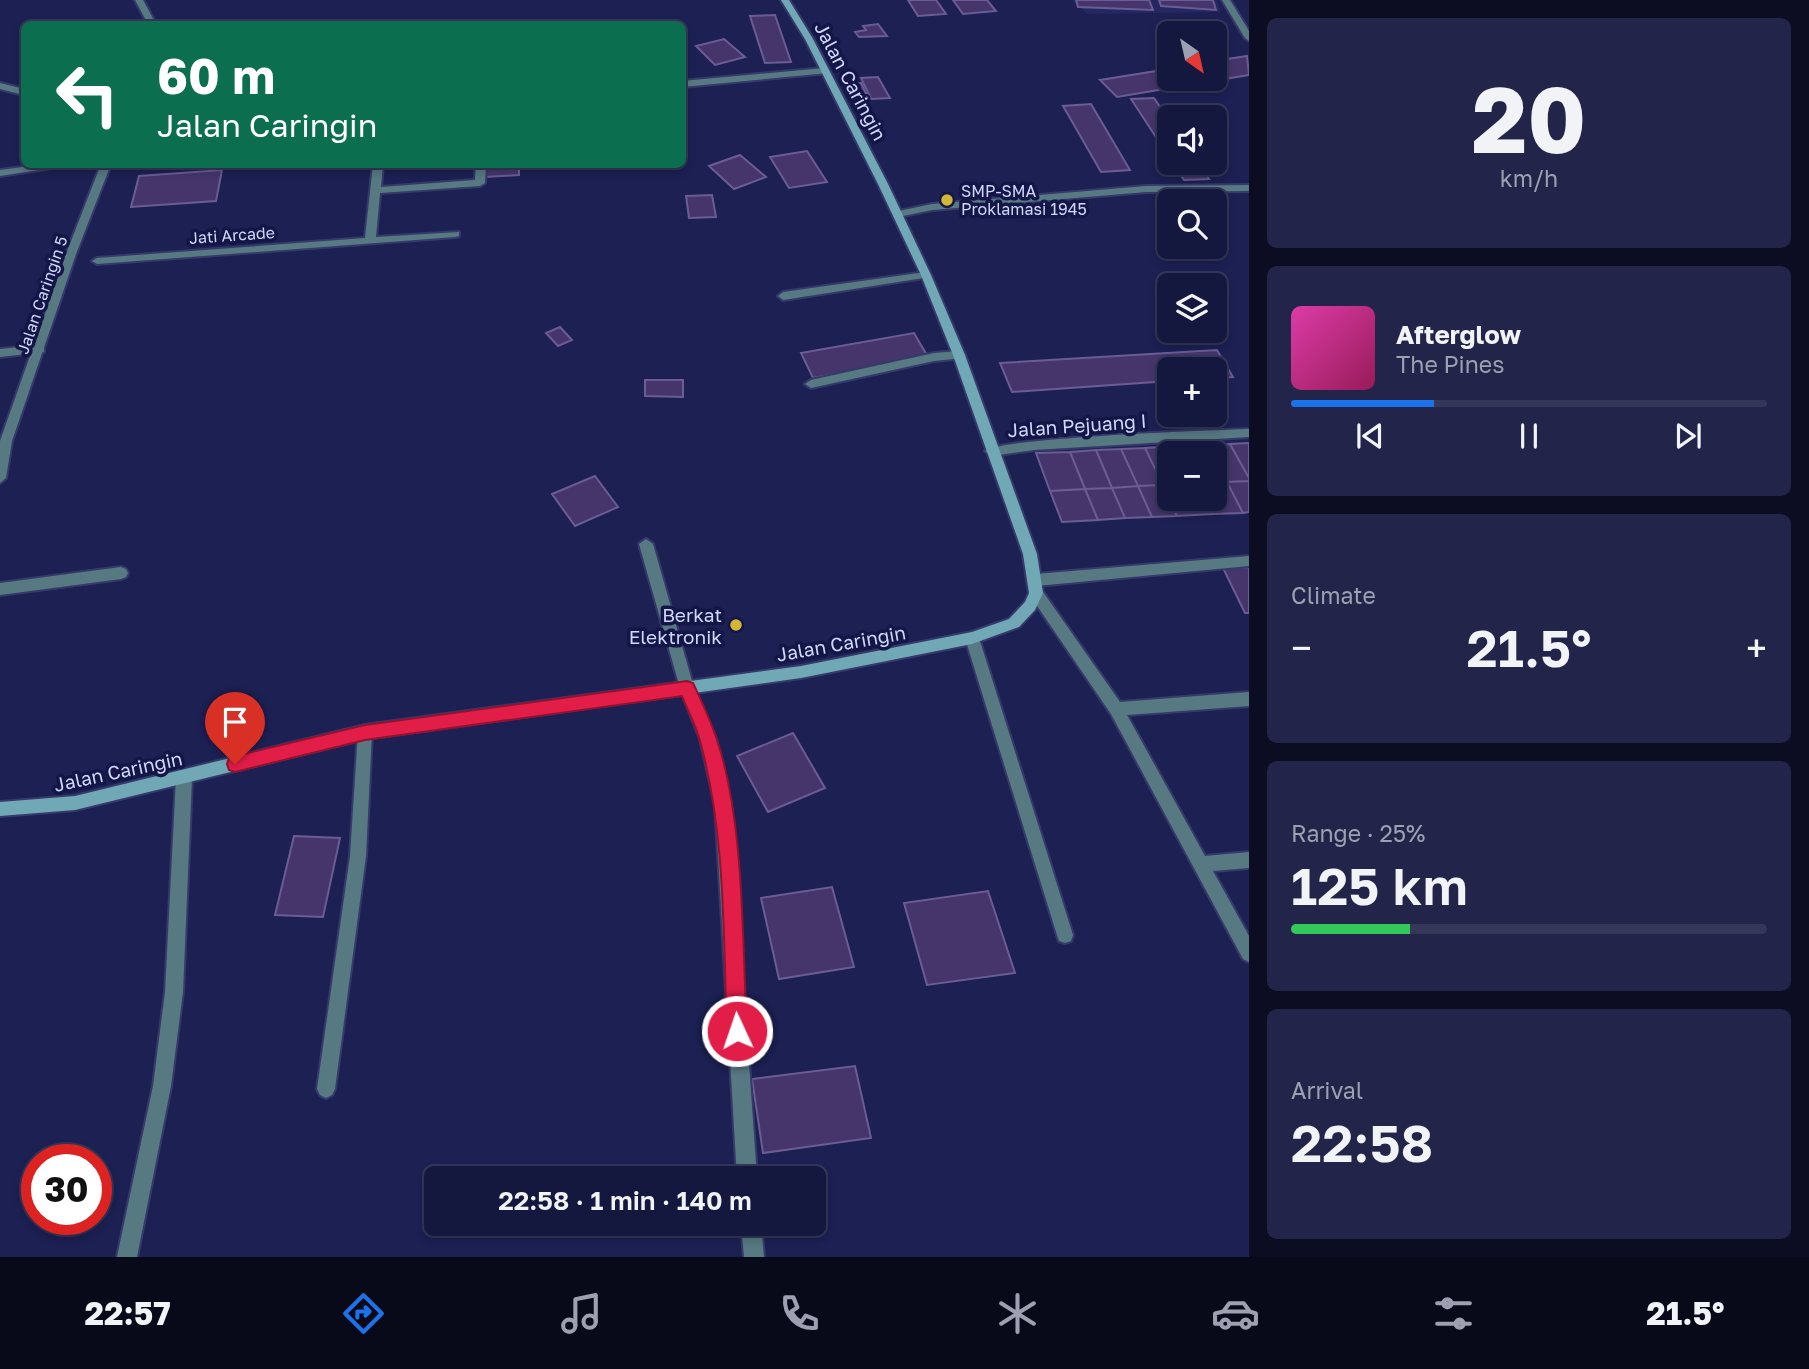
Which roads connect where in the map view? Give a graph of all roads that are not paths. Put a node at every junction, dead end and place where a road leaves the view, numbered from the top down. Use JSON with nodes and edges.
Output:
{"nodes":[{"id":1,"x":139,"y":0,"type":"edge"},
{"id":2,"x":785,"y":0,"type":"edge"},
{"id":3,"x":1226,"y":0,"type":"edge"},
{"id":4,"x":150,"y":21,"type":"edge"},
{"id":5,"x":1249,"y":38,"type":"edge"},
{"id":6,"x":825,"y":71,"type":"junction"},
{"id":7,"x":686,"y":84,"type":"edge"},
{"id":8,"x":0,"y":86,"type":"edge"},
{"id":9,"x":21,"y":91,"type":"edge"},
{"id":10,"x":27,"y":168,"type":"edge"},
{"id":11,"x":104,"y":168,"type":"edge"},
{"id":12,"x":378,"y":168,"type":"edge"},
{"id":13,"x":481,"y":168,"type":"edge"},
{"id":14,"x":0,"y":173,"type":"edge"},
{"id":15,"x":1249,"y":188,"type":"edge"},
{"id":16,"x":375,"y":190,"type":"junction"},
{"id":17,"x":898,"y":214,"type":"junction"},
{"id":18,"x":455,"y":234,"type":"dead end"},
{"id":19,"x":370,"y":241,"type":"junction"},
{"id":20,"x":97,"y":261,"type":"dead end"},
{"id":21,"x":926,"y":275,"type":"junction"},
{"id":22,"x":783,"y":296,"type":"dead end"},
{"id":23,"x":40,"y":349,"type":"junction"},
{"id":24,"x":0,"y":353,"type":"edge"},
{"id":25,"x":959,"y":355,"type":"junction"},
{"id":26,"x":811,"y":384,"type":"dead end"},
{"id":27,"x":1249,"y":433,"type":"edge"},
{"id":28,"x":991,"y":451,"type":"junction"},
{"id":29,"x":0,"y":478,"type":"edge"},
{"id":30,"x":646,"y":544,"type":"dead end"},
{"id":31,"x":1249,"y":561,"type":"edge"},
{"id":32,"x":121,"y":573,"type":"dead end"},
{"id":33,"x":1036,"y":587,"type":"junction"},
{"id":34,"x":0,"y":589,"type":"edge"},
{"id":35,"x":972,"y":638,"type":"junction"},
{"id":36,"x":687,"y":688,"type":"junction"},
{"id":37,"x":1249,"y":699,"type":"edge"},
{"id":38,"x":1116,"y":709,"type":"junction"},
{"id":39,"x":365,"y":732,"type":"junction"},
{"id":40,"x":184,"y":778,"type":"junction"},
{"id":41,"x":0,"y":809,"type":"edge"},
{"id":42,"x":1249,"y":860,"type":"edge"},
{"id":43,"x":1203,"y":864,"type":"junction"},
{"id":44,"x":1065,"y":935,"type":"dead end"},
{"id":45,"x":1249,"y":953,"type":"edge"},
{"id":46,"x":326,"y":1089,"type":"dead end"},
{"id":47,"x":746,"y":1166,"type":"edge"},
{"id":48,"x":752,"y":1236,"type":"edge"},
{"id":49,"x":127,"y":1257,"type":"edge"},
{"id":50,"x":754,"y":1257,"type":"edge"}],
"edges":[{"from":1,"to":4,"type":"street"},
{"from":2,"to":6,"type":"street","name":"Jalan Caringin"},
{"from":3,"to":5,"type":"street"},
{"from":6,"to":7,"type":"street"},
{"from":6,"to":17,"type":"street","name":"Jalan Caringin"},
{"from":8,"to":9,"type":"street"},
{"from":10,"to":14,"type":"street"},
{"from":11,"to":23,"type":"street","name":"Jalan Caringin 5"},
{"from":12,"to":16,"type":"street"},
{"from":13,"to":16,"type":"street"},
{"from":15,"to":17,"type":"street"},
{"from":16,"to":19,"type":"street"},
{"from":17,"to":21,"type":"street","name":"Jalan Caringin"},
{"from":18,"to":19,"type":"street","name":"Jati Arcade"},
{"from":19,"to":20,"type":"street","name":"Jati Arcade"},
{"from":21,"to":22,"type":"street"},
{"from":21,"to":25,"type":"street","name":"Jalan Caringin"},
{"from":23,"to":24,"type":"street"},
{"from":23,"to":29,"type":"street","name":"Jalan Caringin 5"},
{"from":25,"to":26,"type":"street"},
{"from":25,"to":28,"type":"street","name":"Jalan Caringin"},
{"from":27,"to":28,"type":"street","name":"Jalan Pejuang I"},
{"from":28,"to":33,"type":"street","name":"Jalan Caringin"},
{"from":30,"to":36,"type":"street"},
{"from":31,"to":33,"type":"street"},
{"from":32,"to":34,"type":"street"},
{"from":33,"to":35,"type":"street","name":"Jalan Caringin"},
{"from":33,"to":38,"type":"street"},
{"from":35,"to":36,"type":"street","name":"Jalan Caringin"},
{"from":35,"to":44,"type":"street"},
{"from":36,"to":39,"type":"street","name":"Jalan Caringin"},
{"from":36,"to":47,"type":"street"},
{"from":37,"to":38,"type":"street"},
{"from":38,"to":43,"type":"street"},
{"from":39,"to":40,"type":"street","name":"Jalan Caringin"},
{"from":39,"to":46,"type":"street"},
{"from":40,"to":41,"type":"street","name":"Jalan Caringin"},
{"from":40,"to":49,"type":"street"},
{"from":42,"to":43,"type":"street"},
{"from":43,"to":45,"type":"street"},
{"from":48,"to":50,"type":"street"}]}
